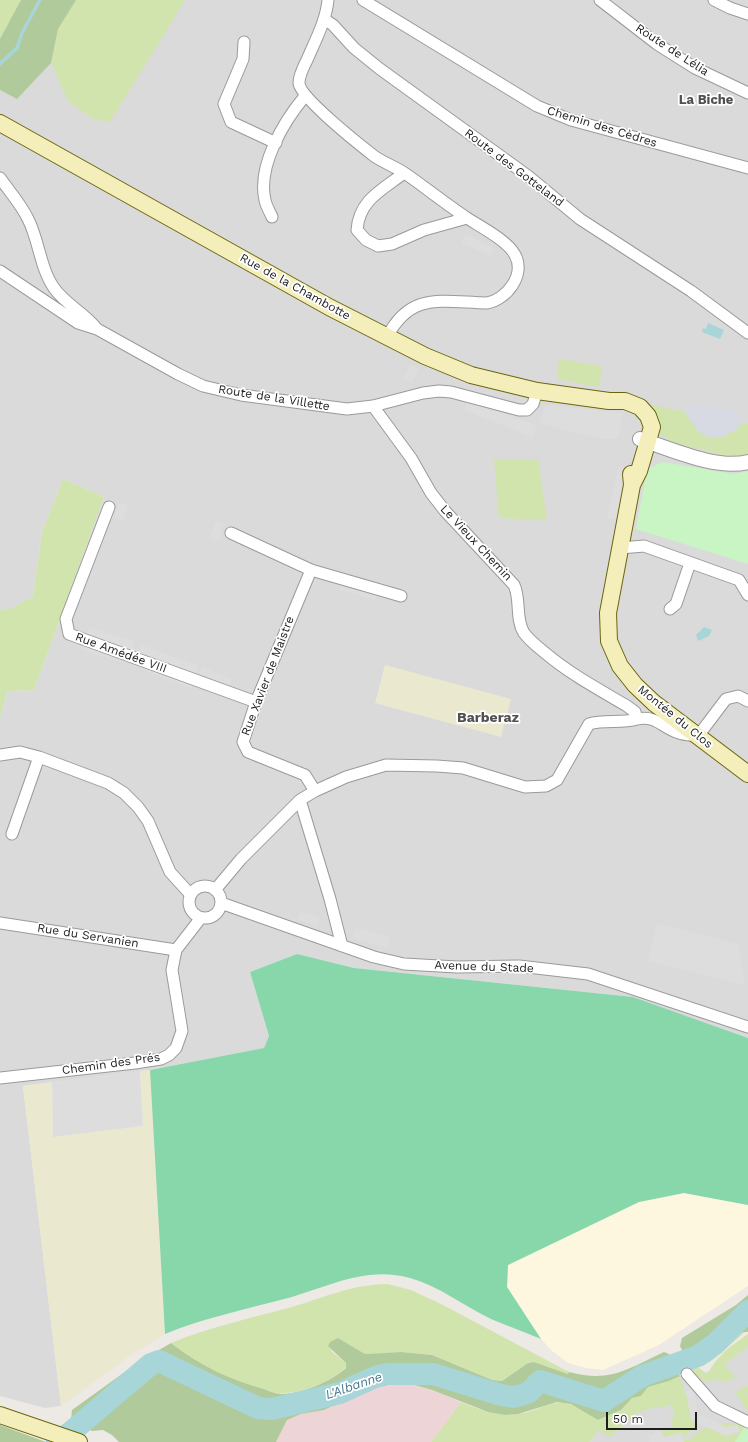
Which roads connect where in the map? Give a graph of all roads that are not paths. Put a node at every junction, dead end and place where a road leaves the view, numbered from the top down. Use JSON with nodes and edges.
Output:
{"nodes":[{"id":1,"x":328,"y":0,"type":"edge"},
{"id":2,"x":363,"y":0,"type":"edge"},
{"id":3,"x":600,"y":0,"type":"edge"},
{"id":4,"x":714,"y":0,"type":"edge"},
{"id":5,"x":748,"y":14,"type":"edge"},
{"id":6,"x":324,"y":19,"type":"junction"},
{"id":7,"x":244,"y":42,"type":"dead end"},
{"id":8,"x":748,"y":93,"type":"edge"},
{"id":9,"x":305,"y":96,"type":"junction"},
{"id":10,"x":0,"y":123,"type":"edge"},
{"id":11,"x":276,"y":143,"type":"junction"},
{"id":12,"x":748,"y":168,"type":"edge"},
{"id":13,"x":404,"y":173,"type":"junction"},
{"id":14,"x":0,"y":178,"type":"edge"},
{"id":15,"x":272,"y":217,"type":"dead end"},
{"id":16,"x":467,"y":218,"type":"junction"},
{"id":17,"x":0,"y":271,"type":"edge"},
{"id":18,"x":97,"y":328,"type":"junction"},
{"id":19,"x":745,"y":329,"type":"edge"},
{"id":20,"x":387,"y":337,"type":"junction"},
{"id":21,"x":537,"y":391,"type":"junction"},
{"id":22,"x":373,"y":406,"type":"junction"},
{"id":23,"x":644,"y":440,"type":"junction"},
{"id":24,"x":748,"y":462,"type":"edge"},
{"id":25,"x":109,"y":507,"type":"dead end"},
{"id":26,"x":231,"y":533,"type":"dead end"},
{"id":27,"x":620,"y":548,"type":"junction"},
{"id":28,"x":690,"y":563,"type":"junction"},
{"id":29,"x":311,"y":570,"type":"junction"},
{"id":30,"x":748,"y":595,"type":"edge"},
{"id":31,"x":401,"y":596,"type":"dead end"},
{"id":32,"x":670,"y":609,"type":"dead end"},
{"id":33,"x":748,"y":701,"type":"edge"},
{"id":34,"x":256,"y":702,"type":"junction"},
{"id":35,"x":637,"y":719,"type":"junction"},
{"id":36,"x":698,"y":736,"type":"junction"},
{"id":37,"x":0,"y":755,"type":"edge"},
{"id":38,"x":39,"y":757,"type":"junction"},
{"id":39,"x":748,"y":774,"type":"edge"},
{"id":40,"x":315,"y":791,"type":"junction"},
{"id":41,"x":300,"y":800,"type":"junction"},
{"id":42,"x":12,"y":834,"type":"dead end"},
{"id":43,"x":215,"y":890,"type":"junction"},
{"id":44,"x":190,"y":894,"type":"junction"},
{"id":45,"x":221,"y":903,"type":"junction"},
{"id":46,"x":200,"y":919,"type":"junction"},
{"id":47,"x":0,"y":923,"type":"edge"},
{"id":48,"x":342,"y":946,"type":"junction"},
{"id":49,"x":176,"y":950,"type":"junction"},
{"id":50,"x":748,"y":1026,"type":"edge"},
{"id":51,"x":0,"y":1078,"type":"edge"},
{"id":52,"x":687,"y":1374,"type":"dead end"},
{"id":53,"x":0,"y":1415,"type":"edge"},
{"id":54,"x":748,"y":1422,"type":"edge"},
{"id":55,"x":79,"y":1442,"type":"edge"}],
"edges":[{"from":1,"to":6,"type":"street"},
{"from":2,"to":12,"type":"street","name":"Chemin des Cèdres"},
{"from":3,"to":8,"type":"street","name":"Route de Lélia"},
{"from":4,"to":5,"type":"street"},
{"from":6,"to":9,"type":"street"},
{"from":6,"to":19,"type":"street","name":"Route des Gotteland"},
{"from":7,"to":11,"type":"street"},
{"from":9,"to":11,"type":"street"},
{"from":9,"to":13,"type":"street"},
{"from":10,"to":20,"type":"main road","name":"Rue de la Chambotte"},
{"from":11,"to":15,"type":"street"},
{"from":13,"to":16,"type":"street"},
{"from":13,"to":16,"type":"street"},
{"from":14,"to":18,"type":"street","name":"Route de la Villette"},
{"from":16,"to":20,"type":"street"},
{"from":17,"to":18,"type":"street"},
{"from":18,"to":22,"type":"street","name":"Route de la Villette"},
{"from":20,"to":21,"type":"main road","name":"Rue de la Chambotte"},
{"from":21,"to":22,"type":"street","name":"Route de la Villette"},
{"from":21,"to":23,"type":"main road","name":"Rue de la Chambotte"},
{"from":22,"to":35,"type":"street","name":"Le Vieux Chemin"},
{"from":23,"to":24,"type":"street"},
{"from":23,"to":27,"type":"main road","name":"Montée du Clos"},
{"from":25,"to":34,"type":"street","name":"Rue Amédée VIII"},
{"from":26,"to":29,"type":"street"},
{"from":27,"to":28,"type":"street"},
{"from":27,"to":36,"type":"main road","name":"Montée du Clos"},
{"from":28,"to":30,"type":"street"},
{"from":28,"to":32,"type":"street"},
{"from":29,"to":31,"type":"street"},
{"from":29,"to":34,"type":"street","name":"Rue Xavier de Maistre"},
{"from":33,"to":36,"type":"street"},
{"from":34,"to":40,"type":"street","name":"Rue Xavier de Maistre"},
{"from":35,"to":36,"type":"street"},
{"from":35,"to":40,"type":"street"},
{"from":36,"to":39,"type":"main road","name":"Montée du Clos"},
{"from":37,"to":38,"type":"street"},
{"from":38,"to":42,"type":"street"},
{"from":38,"to":44,"type":"street"},
{"from":40,"to":41,"type":"street"},
{"from":41,"to":43,"type":"street"},
{"from":41,"to":48,"type":"street"},
{"from":43,"to":44,"type":"street"},
{"from":43,"to":45,"type":"street"},
{"from":44,"to":46,"type":"street"},
{"from":45,"to":46,"type":"street"},
{"from":45,"to":48,"type":"street","name":"Avenue du Stade"},
{"from":46,"to":49,"type":"street","name":"Chemin des Prés"},
{"from":47,"to":49,"type":"street","name":"Rue du Servanien"},
{"from":48,"to":50,"type":"street","name":"Avenue du Stade"},
{"from":49,"to":51,"type":"street","name":"Chemin des Prés"},
{"from":52,"to":54,"type":"street"},
{"from":53,"to":55,"type":"main road"}]}
